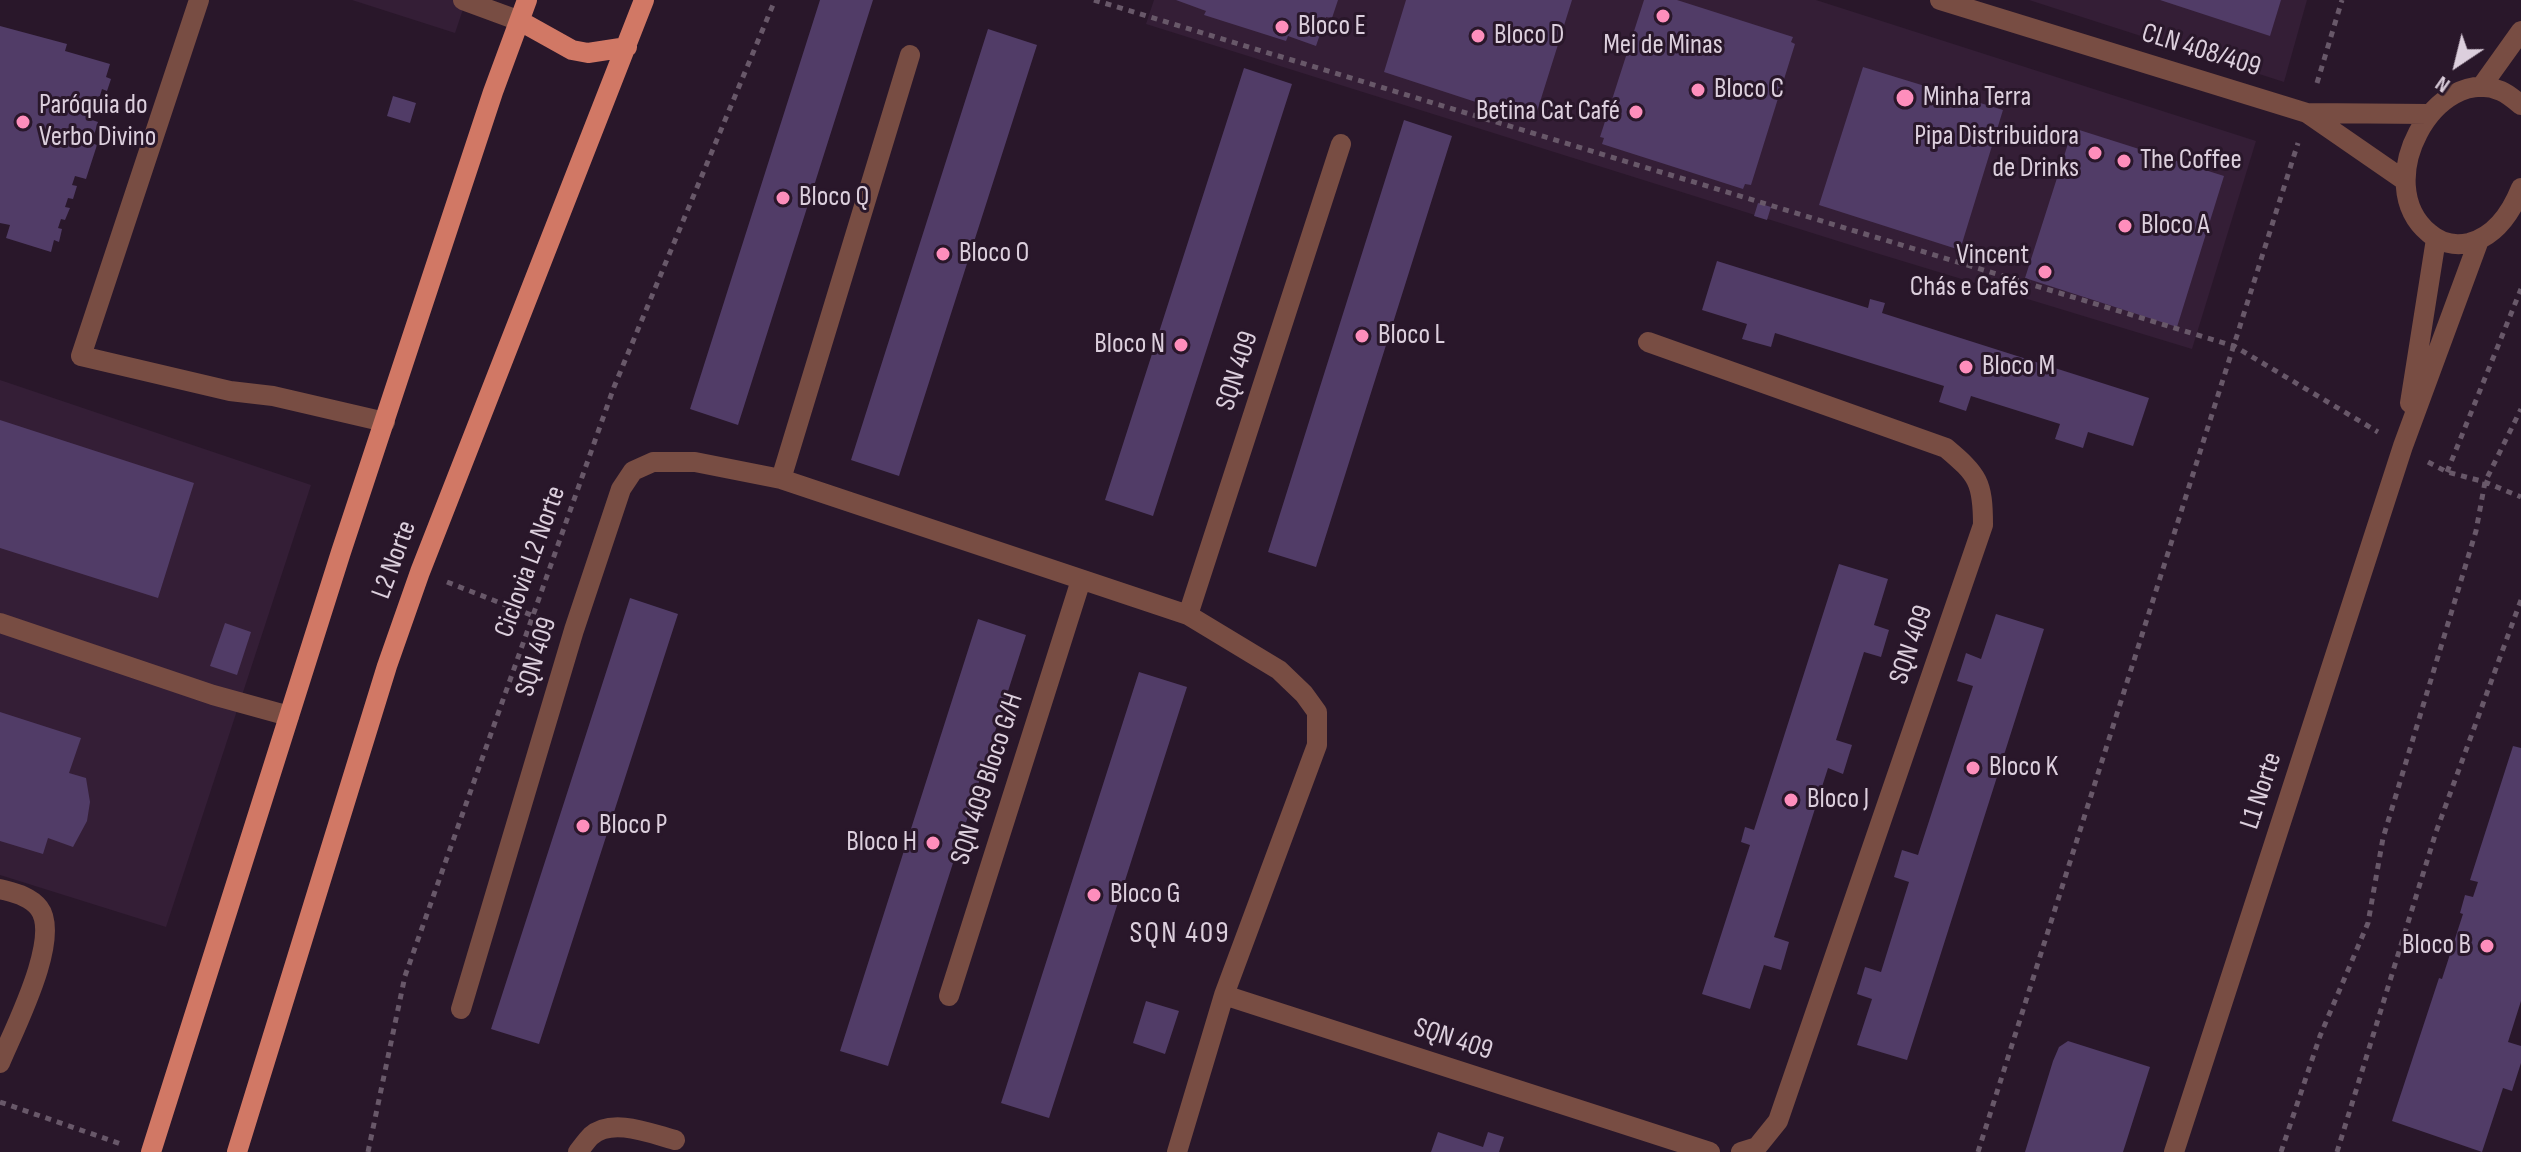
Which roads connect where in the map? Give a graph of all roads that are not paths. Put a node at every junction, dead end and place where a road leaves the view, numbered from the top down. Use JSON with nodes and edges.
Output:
{"nodes":[{"id":1,"x":199,"y":0,"type":"edge"},
{"id":2,"x":463,"y":0,"type":"edge"},
{"id":3,"x":527,"y":0,"type":"edge"},
{"id":4,"x":644,"y":0,"type":"edge"},
{"id":5,"x":1940,"y":0,"type":"edge"},
{"id":6,"x":520,"y":21,"type":"junction"},
{"id":7,"x":2521,"y":31,"type":"edge"},
{"id":8,"x":627,"y":47,"type":"junction"},
{"id":9,"x":910,"y":55,"type":"dead end"},
{"id":10,"x":2481,"y":87,"type":"junction"},
{"id":11,"x":2521,"y":105,"type":"edge"},
{"id":12,"x":2307,"y":113,"type":"junction"},
{"id":13,"x":2428,"y":114,"type":"junction"},
{"id":14,"x":1341,"y":144,"type":"dead end"},
{"id":15,"x":2404,"y":180,"type":"junction"},
{"id":16,"x":2521,"y":188,"type":"edge"},
{"id":17,"x":2436,"y":239,"type":"junction"},
{"id":18,"x":2479,"y":240,"type":"junction"},
{"id":19,"x":1648,"y":342,"type":"dead end"},
{"id":20,"x":385,"y":422,"type":"junction"},
{"id":21,"x":2403,"y":446,"type":"junction"},
{"id":22,"x":781,"y":479,"type":"junction"},
{"id":23,"x":1081,"y":580,"type":"junction"},
{"id":24,"x":1188,"y":615,"type":"junction"},
{"id":25,"x":0,"y":623,"type":"edge"},
{"id":26,"x":289,"y":716,"type":"junction"},
{"id":27,"x":0,"y":889,"type":"edge"},
{"id":28,"x":1224,"y":995,"type":"junction"},
{"id":29,"x":949,"y":996,"type":"dead end"},
{"id":30,"x":461,"y":1009,"type":"dead end"},
{"id":31,"x":0,"y":1063,"type":"edge"},
{"id":32,"x":675,"y":1140,"type":"dead end"},
{"id":33,"x":151,"y":1152,"type":"edge"},
{"id":34,"x":237,"y":1152,"type":"edge"},
{"id":35,"x":578,"y":1152,"type":"edge"},
{"id":36,"x":1177,"y":1152,"type":"edge"},
{"id":37,"x":1710,"y":1152,"type":"edge"},
{"id":38,"x":1741,"y":1152,"type":"edge"},
{"id":39,"x":2174,"y":1152,"type":"edge"}],
"edges":[{"from":1,"to":20,"type":"street"},
{"from":2,"to":6,"type":"street"},
{"from":3,"to":6,"type":"main road","name":"L2 Norte"},
{"from":4,"to":8,"type":"main road","name":"L2 Norte"},
{"from":5,"to":12,"type":"street","name":"CLN 408/409"},
{"from":6,"to":8,"type":"main road"},
{"from":6,"to":20,"type":"main road","name":"L2 Norte"},
{"from":7,"to":10,"type":"street"},
{"from":8,"to":34,"type":"main road","name":"L2 Norte"},
{"from":9,"to":22,"type":"street"},
{"from":10,"to":11,"type":"street"},
{"from":10,"to":13,"type":"street"},
{"from":12,"to":13,"type":"street","name":"CLN 408/409"},
{"from":12,"to":15,"type":"street","name":"CLN 408/409"},
{"from":13,"to":15,"type":"street"},
{"from":14,"to":24,"type":"street","name":"SQN 409"},
{"from":15,"to":17,"type":"street"},
{"from":16,"to":18,"type":"street"},
{"from":17,"to":18,"type":"street"},
{"from":17,"to":21,"type":"street","name":"L1 Norte"},
{"from":18,"to":21,"type":"street","name":"L1 Norte"},
{"from":19,"to":38,"type":"street","name":"SQN 409"},
{"from":20,"to":26,"type":"main road","name":"L2 Norte"},
{"from":21,"to":39,"type":"street","name":"L1 Norte"},
{"from":22,"to":23,"type":"street","name":"SQN 409"},
{"from":22,"to":30,"type":"street","name":"SQN 409"},
{"from":23,"to":24,"type":"street","name":"SQN 409"},
{"from":23,"to":29,"type":"street","name":"SQN 409 Bloco G/H"},
{"from":24,"to":28,"type":"street","name":"SQN 409"},
{"from":25,"to":26,"type":"street"},
{"from":26,"to":33,"type":"main road","name":"L2 Norte"},
{"from":27,"to":31,"type":"street"},
{"from":28,"to":36,"type":"street","name":"SQN 409"},
{"from":28,"to":37,"type":"street","name":"SQN 409"},
{"from":32,"to":35,"type":"street"}]}
